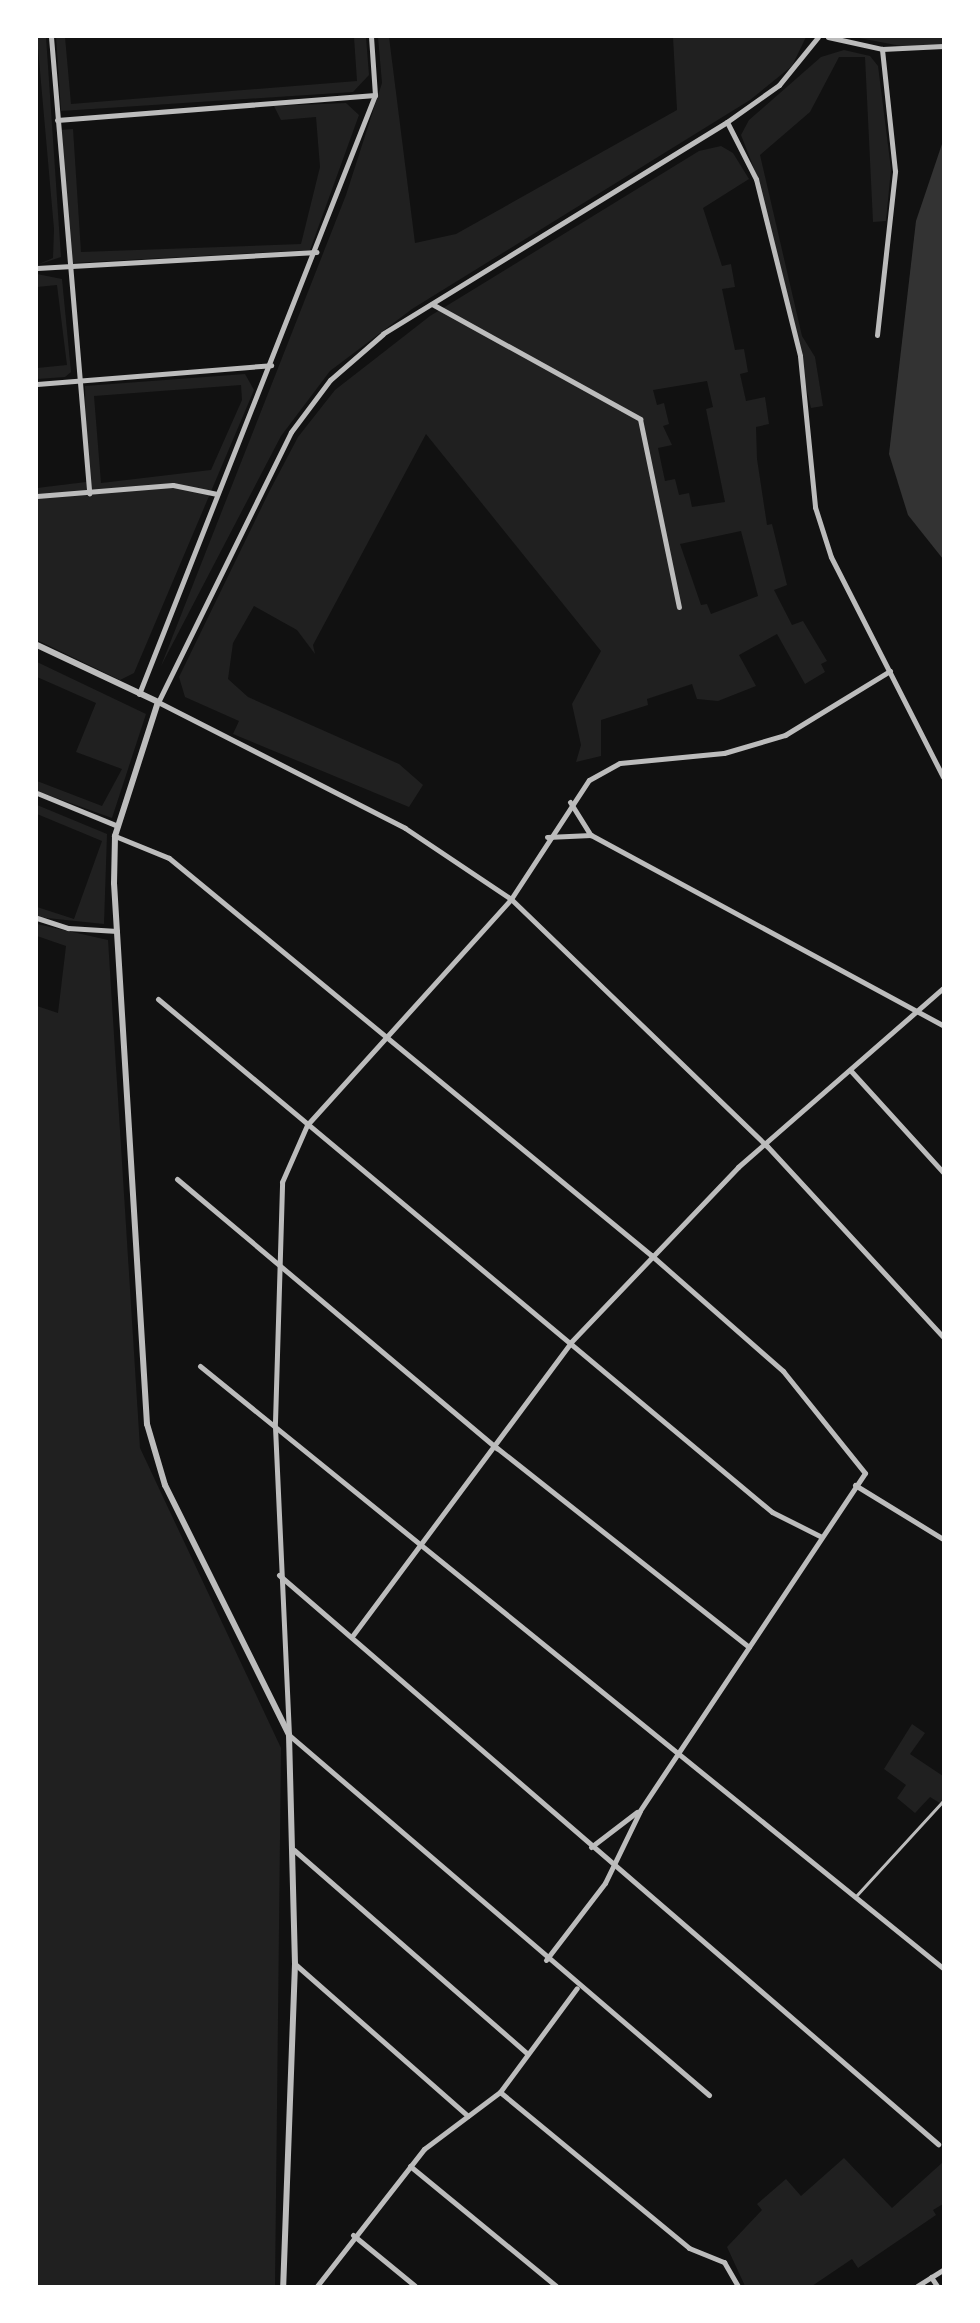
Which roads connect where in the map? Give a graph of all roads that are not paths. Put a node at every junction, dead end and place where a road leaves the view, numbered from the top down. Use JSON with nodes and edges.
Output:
{"nodes":[{"id":1,"x":51,"y":37,"type":"edge"},
{"id":2,"x":371,"y":37,"type":"edge"},
{"id":3,"x":818,"y":37,"type":"edge"},
{"id":4,"x":828,"y":37,"type":"edge"},
{"id":5,"x":943,"y":46,"type":"edge"},
{"id":6,"x":882,"y":49,"type":"junction"},
{"id":7,"x":375,"y":95,"type":"junction"},
{"id":8,"x":57,"y":120,"type":"junction"},
{"id":9,"x":727,"y":122,"type":"junction"},
{"id":10,"x":317,"y":253,"type":"junction"},
{"id":11,"x":68,"y":266,"type":"junction"},
{"id":12,"x":37,"y":268,"type":"edge"},
{"id":13,"x":432,"y":304,"type":"junction"},
{"id":14,"x":877,"y":335,"type":"dead end"},
{"id":15,"x":271,"y":365,"type":"junction"},
{"id":16,"x":78,"y":382,"type":"junction"},
{"id":17,"x":37,"y":384,"type":"edge"},
{"id":18,"x":89,"y":493,"type":"junction"},
{"id":19,"x":217,"y":494,"type":"junction"},
{"id":20,"x":37,"y":496,"type":"edge"},
{"id":21,"x":680,"y":607,"type":"dead end"},
{"id":22,"x":37,"y":645,"type":"edge"},
{"id":23,"x":890,"y":671,"type":"junction"},
{"id":24,"x":139,"y":694,"type":"junction"},
{"id":25,"x":158,"y":702,"type":"junction"},
{"id":26,"x":943,"y":760,"type":"edge"},
{"id":27,"x":935,"y":764,"type":"junction"},
{"id":28,"x":943,"y":777,"type":"edge"},
{"id":29,"x":37,"y":793,"type":"edge"},
{"id":30,"x":570,"y":802,"type":"junction"},
{"id":31,"x":118,"y":826,"type":"junction"},
{"id":32,"x":591,"y":835,"type":"junction"},
{"id":33,"x":115,"y":836,"type":"junction"},
{"id":34,"x":547,"y":837,"type":"junction"},
{"id":35,"x":511,"y":900,"type":"junction"},
{"id":36,"x":37,"y":918,"type":"edge"},
{"id":37,"x":117,"y":931,"type":"junction"},
{"id":38,"x":943,"y":988,"type":"edge"},
{"id":39,"x":158,"y":999,"type":"dead end"},
{"id":40,"x":920,"y":1010,"type":"junction"},
{"id":41,"x":943,"y":1025,"type":"edge"},
{"id":42,"x":393,"y":1037,"type":"junction"},
{"id":43,"x":851,"y":1071,"type":"junction"},
{"id":44,"x":307,"y":1125,"type":"junction"},
{"id":45,"x":767,"y":1146,"type":"junction"},
{"id":46,"x":943,"y":1172,"type":"edge"},
{"id":47,"x":177,"y":1179,"type":"dead end"},
{"id":48,"x":651,"y":1255,"type":"junction"},
{"id":49,"x":279,"y":1262,"type":"junction"},
{"id":50,"x":943,"y":1337,"type":"edge"},
{"id":51,"x":570,"y":1342,"type":"junction"},
{"id":52,"x":200,"y":1366,"type":"dead end"},
{"id":53,"x":275,"y":1422,"type":"junction"},
{"id":54,"x":497,"y":1448,"type":"junction"},
{"id":55,"x":855,"y":1485,"type":"junction"},
{"id":56,"x":820,"y":1536,"type":"junction"},
{"id":57,"x":943,"y":1539,"type":"edge"},
{"id":58,"x":420,"y":1546,"type":"junction"},
{"id":59,"x":279,"y":1575,"type":"junction"},
{"id":60,"x":353,"y":1635,"type":"junction"},
{"id":61,"x":749,"y":1647,"type":"junction"},
{"id":62,"x":289,"y":1735,"type":"junction"},
{"id":63,"x":679,"y":1756,"type":"junction"},
{"id":64,"x":943,"y":1801,"type":"edge"},
{"id":65,"x":640,"y":1811,"type":"junction"},
{"id":66,"x":591,"y":1847,"type":"junction"},
{"id":67,"x":294,"y":1850,"type":"junction"},
{"id":68,"x":612,"y":1867,"type":"junction"},
{"id":69,"x":856,"y":1897,"type":"junction"},
{"id":70,"x":546,"y":1959,"type":"junction"},
{"id":71,"x":295,"y":1964,"type":"junction"},
{"id":72,"x":943,"y":1968,"type":"edge"},
{"id":73,"x":577,"y":1988,"type":"junction"},
{"id":74,"x":528,"y":2054,"type":"junction"},
{"id":75,"x":500,"y":2092,"type":"junction"},
{"id":76,"x":709,"y":2095,"type":"dead end"},
{"id":77,"x":468,"y":2116,"type":"junction"},
{"id":78,"x":938,"y":2144,"type":"dead end"},
{"id":79,"x":410,"y":2165,"type":"junction"},
{"id":80,"x":353,"y":2235,"type":"junction"},
{"id":81,"x":943,"y":2270,"type":"edge"},
{"id":82,"x":931,"y":2277,"type":"junction"},
{"id":83,"x":283,"y":2286,"type":"edge"},
{"id":84,"x":317,"y":2286,"type":"edge"},
{"id":85,"x":415,"y":2286,"type":"edge"},
{"id":86,"x":556,"y":2286,"type":"edge"},
{"id":87,"x":738,"y":2286,"type":"edge"},
{"id":88,"x":917,"y":2286,"type":"edge"},
{"id":89,"x":937,"y":2286,"type":"edge"}],
"edges":[{"from":1,"to":8,"type":"street"},
{"from":2,"to":7,"type":"street"},
{"from":3,"to":9,"type":"street"},
{"from":4,"to":6,"type":"street"},
{"from":5,"to":6,"type":"street"},
{"from":6,"to":14,"type":"street"},
{"from":7,"to":8,"type":"street"},
{"from":7,"to":10,"type":"street"},
{"from":8,"to":11,"type":"street"},
{"from":9,"to":13,"type":"street"},
{"from":9,"to":23,"type":"street"},
{"from":10,"to":11,"type":"street"},
{"from":10,"to":15,"type":"street"},
{"from":11,"to":12,"type":"street"},
{"from":11,"to":16,"type":"street"},
{"from":13,"to":21,"type":"street"},
{"from":13,"to":25,"type":"street"},
{"from":15,"to":16,"type":"street"},
{"from":15,"to":19,"type":"street"},
{"from":16,"to":17,"type":"street"},
{"from":16,"to":18,"type":"street"},
{"from":18,"to":19,"type":"street"},
{"from":18,"to":20,"type":"street"},
{"from":19,"to":24,"type":"street"},
{"from":22,"to":24,"type":"street"},
{"from":23,"to":27,"type":"street"},
{"from":23,"to":30,"type":"street"},
{"from":24,"to":25,"type":"street"},
{"from":25,"to":31,"type":"street"},
{"from":25,"to":35,"type":"street"},
{"from":26,"to":27,"type":"street"},
{"from":27,"to":28,"type":"street"},
{"from":29,"to":31,"type":"street"},
{"from":30,"to":32,"type":"street"},
{"from":30,"to":34,"type":"street"},
{"from":31,"to":33,"type":"street"},
{"from":32,"to":34,"type":"street"},
{"from":32,"to":40,"type":"street"},
{"from":33,"to":37,"type":"street"},
{"from":33,"to":42,"type":"street"},
{"from":34,"to":35,"type":"street"},
{"from":35,"to":42,"type":"street"},
{"from":35,"to":45,"type":"street"},
{"from":36,"to":37,"type":"street"},
{"from":37,"to":62,"type":"street"},
{"from":38,"to":40,"type":"street"},
{"from":39,"to":44,"type":"street"},
{"from":40,"to":41,"type":"street"},
{"from":40,"to":43,"type":"street"},
{"from":42,"to":44,"type":"street"},
{"from":42,"to":48,"type":"street"},
{"from":43,"to":45,"type":"street"},
{"from":43,"to":46,"type":"street"},
{"from":44,"to":49,"type":"street"},
{"from":44,"to":51,"type":"street"},
{"from":45,"to":48,"type":"street"},
{"from":45,"to":50,"type":"street"},
{"from":47,"to":49,"type":"street"},
{"from":48,"to":51,"type":"street"},
{"from":48,"to":55,"type":"street"},
{"from":49,"to":53,"type":"street"},
{"from":49,"to":54,"type":"street"},
{"from":51,"to":54,"type":"street"},
{"from":51,"to":56,"type":"street"},
{"from":52,"to":53,"type":"street"},
{"from":53,"to":58,"type":"street"},
{"from":53,"to":59,"type":"street"},
{"from":54,"to":58,"type":"street"},
{"from":54,"to":61,"type":"street"},
{"from":55,"to":56,"type":"street"},
{"from":55,"to":57,"type":"street"},
{"from":56,"to":61,"type":"street"},
{"from":58,"to":60,"type":"street"},
{"from":58,"to":63,"type":"street"},
{"from":59,"to":60,"type":"street"},
{"from":59,"to":62,"type":"street"},
{"from":60,"to":66,"type":"street"},
{"from":61,"to":63,"type":"street"},
{"from":62,"to":67,"type":"street"},
{"from":62,"to":70,"type":"street"},
{"from":63,"to":65,"type":"street"},
{"from":63,"to":69,"type":"street"},
{"from":64,"to":69,"type":"lane"},
{"from":65,"to":66,"type":"street"},
{"from":65,"to":68,"type":"street"},
{"from":66,"to":68,"type":"street"},
{"from":67,"to":71,"type":"street"},
{"from":67,"to":74,"type":"street"},
{"from":68,"to":70,"type":"street"},
{"from":68,"to":78,"type":"street"},
{"from":69,"to":72,"type":"street"},
{"from":70,"to":73,"type":"street"},
{"from":71,"to":77,"type":"street"},
{"from":71,"to":83,"type":"street"},
{"from":73,"to":74,"type":"street"},
{"from":73,"to":76,"type":"street"},
{"from":74,"to":75,"type":"street"},
{"from":75,"to":77,"type":"street"},
{"from":75,"to":87,"type":"street"},
{"from":77,"to":79,"type":"street"},
{"from":79,"to":80,"type":"street"},
{"from":79,"to":86,"type":"street"},
{"from":80,"to":84,"type":"street"},
{"from":80,"to":85,"type":"street"},
{"from":81,"to":82,"type":"street"},
{"from":82,"to":88,"type":"street"},
{"from":82,"to":89,"type":"street"}]}
